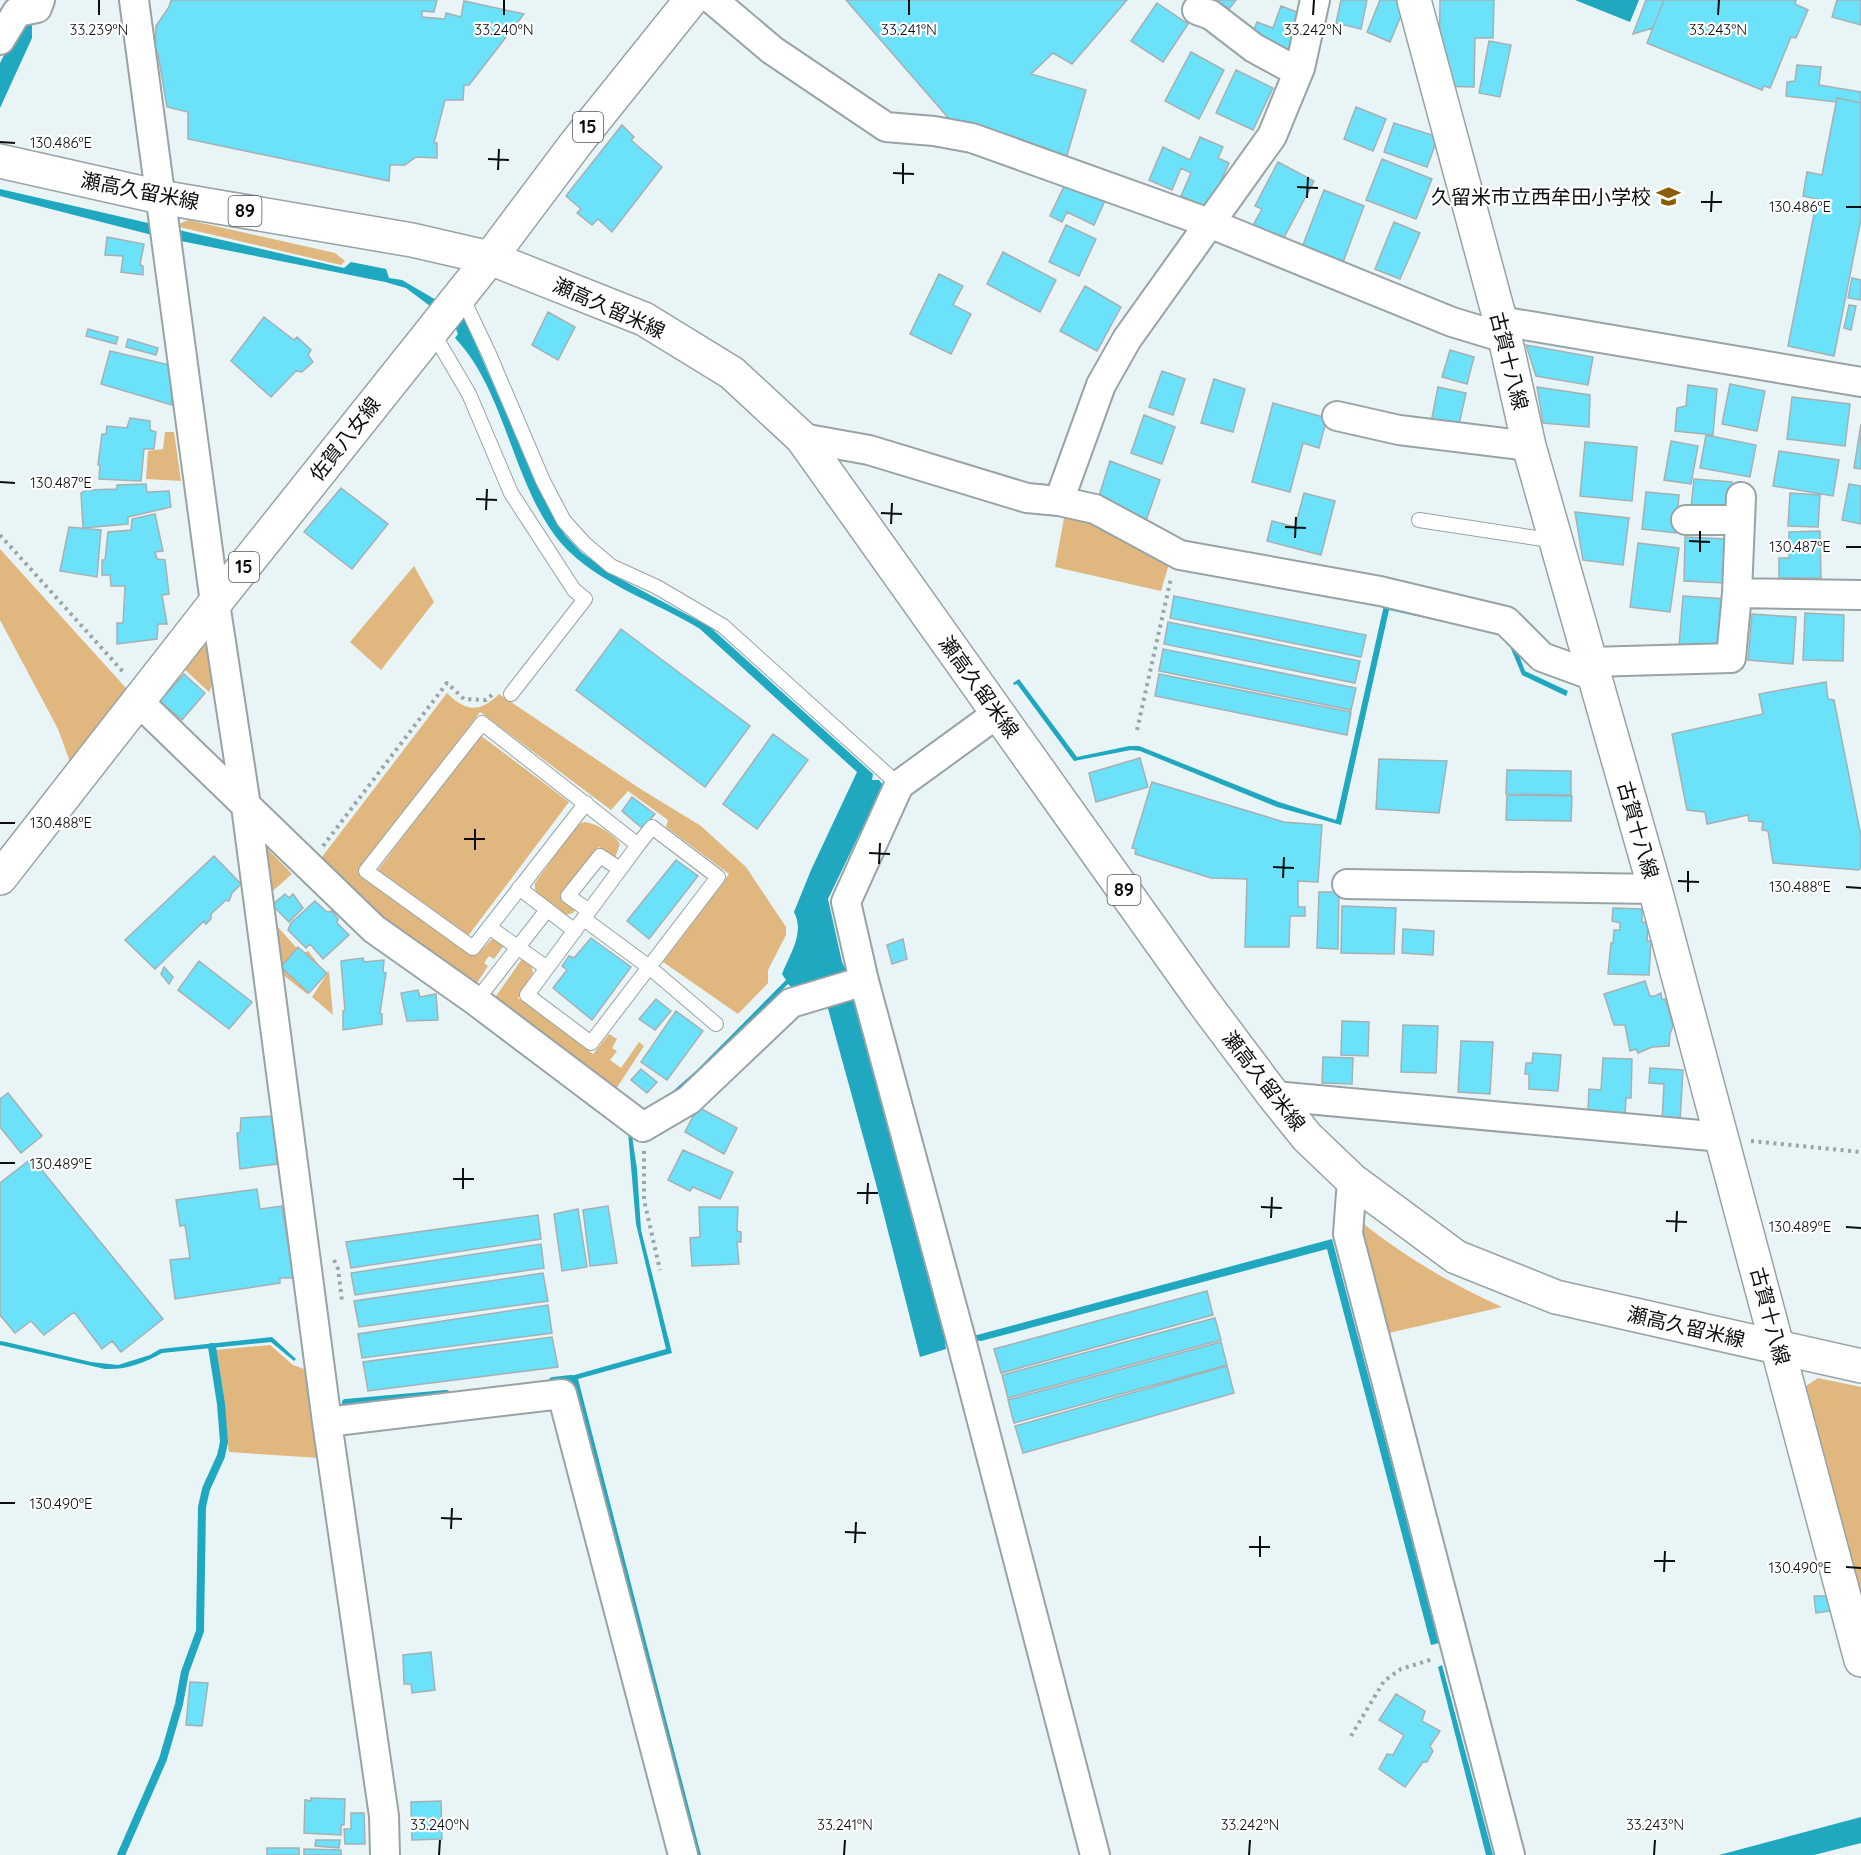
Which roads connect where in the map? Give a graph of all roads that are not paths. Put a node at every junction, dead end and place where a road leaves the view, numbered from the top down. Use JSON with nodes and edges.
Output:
{"nodes":[{"id":1,"x":40,"y":0,"type":"edge"},
{"id":2,"x":134,"y":0,"type":"edge"},
{"id":3,"x":691,"y":0,"type":"edge"},
{"id":4,"x":713,"y":0,"type":"edge"},
{"id":5,"x":1315,"y":0,"type":"edge"},
{"id":6,"x":1414,"y":0,"type":"edge"},
{"id":7,"x":1197,"y":10,"type":"dead end"},
{"id":8,"x":0,"y":40,"type":"edge"},
{"id":9,"x":1299,"y":72,"type":"junction"},
{"id":10,"x":0,"y":161,"type":"edge"},
{"id":11,"x":160,"y":197,"type":"junction"},
{"id":12,"x":1209,"y":224,"type":"junction"},
{"id":13,"x":490,"y":258,"type":"junction"},
{"id":14,"x":460,"y":294,"type":"junction"},
{"id":15,"x":431,"y":329,"type":"junction"},
{"id":16,"x":1502,"y":329,"type":"junction"},
{"id":17,"x":1861,"y":382,"type":"edge"},
{"id":18,"x":1337,"y":416,"type":"dead end"},
{"id":19,"x":801,"y":438,"type":"junction"},
{"id":20,"x":1529,"y":446,"type":"junction"},
{"id":21,"x":1059,"y":501,"type":"junction"},
{"id":22,"x":1419,"y":520,"type":"dead end"},
{"id":23,"x":1686,"y":520,"type":"dead end"},
{"id":24,"x":1556,"y":541,"type":"junction"},
{"id":25,"x":1737,"y":593,"type":"junction"},
{"id":26,"x":1861,"y":595,"type":"edge"},
{"id":27,"x":215,"y":603,"type":"junction"},
{"id":28,"x":1592,"y":669,"type":"junction"},
{"id":29,"x":511,"y":694,"type":"road end"},
{"id":30,"x":141,"y":698,"type":"junction"},
{"id":31,"x":998,"y":714,"type":"junction"},
{"id":32,"x":899,"y":785,"type":"junction"},
{"id":33,"x":585,"y":803,"type":"junction"},
{"id":34,"x":246,"y":806,"type":"junction"},
{"id":35,"x":638,"y":845,"type":"junction"},
{"id":36,"x":620,"y":869,"type":"junction"},
{"id":37,"x":0,"y":878,"type":"edge"},
{"id":38,"x":1347,"y":884,"type":"dead end"},
{"id":39,"x":519,"y":888,"type":"junction"},
{"id":40,"x":1655,"y":889,"type":"junction"},
{"id":41,"x":547,"y":910,"type":"junction"},
{"id":42,"x":586,"y":915,"type":"junction"},
{"id":43,"x":489,"y":927,"type":"junction"},
{"id":44,"x":575,"y":931,"type":"junction"},
{"id":45,"x":518,"y":947,"type":"junction"},
{"id":46,"x":649,"y":967,"type":"junction"},
{"id":47,"x":547,"y":968,"type":"junction"},
{"id":48,"x":864,"y":981,"type":"junction"},
{"id":49,"x":476,"y":1001,"type":"junction"},
{"id":50,"x":716,"y":1024,"type":"dead end"},
{"id":51,"x":1274,"y":1096,"type":"junction"},
{"id":52,"x":1722,"y":1137,"type":"junction"},
{"id":53,"x":1352,"y":1180,"type":"junction"},
{"id":54,"x":1779,"y":1349,"type":"junction"},
{"id":55,"x":1861,"y":1366,"type":"edge"},
{"id":56,"x":327,"y":1422,"type":"junction"},
{"id":57,"x":1861,"y":1660,"type":"edge"},
{"id":58,"x":385,"y":1855,"type":"edge"},
{"id":59,"x":683,"y":1855,"type":"edge"},
{"id":60,"x":1095,"y":1855,"type":"edge"},
{"id":61,"x":1510,"y":1855,"type":"edge"}],
"edges":[{"from":1,"to":8,"type":"street"},
{"from":2,"to":11,"type":"street"},
{"from":3,"to":13,"type":"main road","name":"佐賀八女線","number":"15"},
{"from":4,"to":12,"type":"street"},
{"from":5,"to":9,"type":"street"},
{"from":6,"to":16,"type":"main road","name":"古賀十八線"},
{"from":7,"to":9,"type":"street"},
{"from":9,"to":12,"type":"street"},
{"from":10,"to":11,"type":"main road","name":"瀬高久留米線","number":"89"},
{"from":11,"to":13,"type":"main road","name":"瀬高久留米線","number":"89"},
{"from":11,"to":27,"type":"street"},
{"from":12,"to":16,"type":"street"},
{"from":12,"to":21,"type":"street"},
{"from":13,"to":14,"type":"main road","name":"佐賀八女線","number":"15"},
{"from":13,"to":19,"type":"main road","name":"瀬高久留米線","number":"89"},
{"from":14,"to":15,"type":"main road","name":"佐賀八女線","number":"15"},
{"from":14,"to":32,"type":"lane"},
{"from":15,"to":27,"type":"main road","name":"佐賀八女線","number":"15"},
{"from":15,"to":29,"type":"lane"},
{"from":16,"to":17,"type":"street"},
{"from":16,"to":20,"type":"main road","name":"古賀十八線"},
{"from":18,"to":20,"type":"street"},
{"from":19,"to":21,"type":"street"},
{"from":19,"to":31,"type":"main road","name":"瀬高久留米線","number":"89"},
{"from":20,"to":24,"type":"main road","name":"古賀十八線"},
{"from":21,"to":28,"type":"street"},
{"from":22,"to":24,"type":"lane"},
{"from":23,"to":25,"type":"street"},
{"from":24,"to":28,"type":"main road","name":"古賀十八線"},
{"from":25,"to":26,"type":"street"},
{"from":25,"to":28,"type":"street"},
{"from":27,"to":30,"type":"main road","name":"佐賀八女線","number":"15"},
{"from":27,"to":34,"type":"street"},
{"from":28,"to":40,"type":"main road","name":"古賀十八線"},
{"from":30,"to":34,"type":"street"},
{"from":30,"to":37,"type":"main road","name":"佐賀八女線","number":"15"},
{"from":31,"to":32,"type":"street"},
{"from":31,"to":51,"type":"main road","name":"瀬高久留米線","number":"89"},
{"from":32,"to":48,"type":"street"},
{"from":33,"to":35,"type":"lane"},
{"from":33,"to":39,"type":"lane"},
{"from":33,"to":43,"type":"lane"},
{"from":34,"to":49,"type":"street"},
{"from":34,"to":56,"type":"street"},
{"from":35,"to":36,"type":"lane"},
{"from":35,"to":46,"type":"lane"},
{"from":36,"to":42,"type":"lane"},
{"from":36,"to":42,"type":"lane"},
{"from":38,"to":40,"type":"street"},
{"from":39,"to":41,"type":"lane"},
{"from":39,"to":43,"type":"lane"},
{"from":40,"to":52,"type":"main road","name":"古賀十八線"},
{"from":41,"to":44,"type":"lane"},
{"from":41,"to":45,"type":"lane"},
{"from":42,"to":44,"type":"lane"},
{"from":42,"to":46,"type":"lane"},
{"from":43,"to":45,"type":"lane"},
{"from":44,"to":47,"type":"lane"},
{"from":45,"to":47,"type":"lane"},
{"from":45,"to":49,"type":"lane"},
{"from":46,"to":47,"type":"lane"},
{"from":46,"to":50,"type":"lane"},
{"from":48,"to":49,"type":"street"},
{"from":48,"to":60,"type":"street"},
{"from":51,"to":52,"type":"street"},
{"from":51,"to":53,"type":"main road","name":"瀬高久留米線","number":"89"},
{"from":52,"to":54,"type":"main road","name":"古賀十八線"},
{"from":53,"to":54,"type":"main road","name":"瀬高久留米線","number":"89"},
{"from":53,"to":61,"type":"street"},
{"from":54,"to":55,"type":"main road","name":"瀬高久留米線","number":"89"},
{"from":54,"to":57,"type":"main road","name":"古賀十八線"},
{"from":56,"to":58,"type":"street"},
{"from":56,"to":59,"type":"street"}]}
